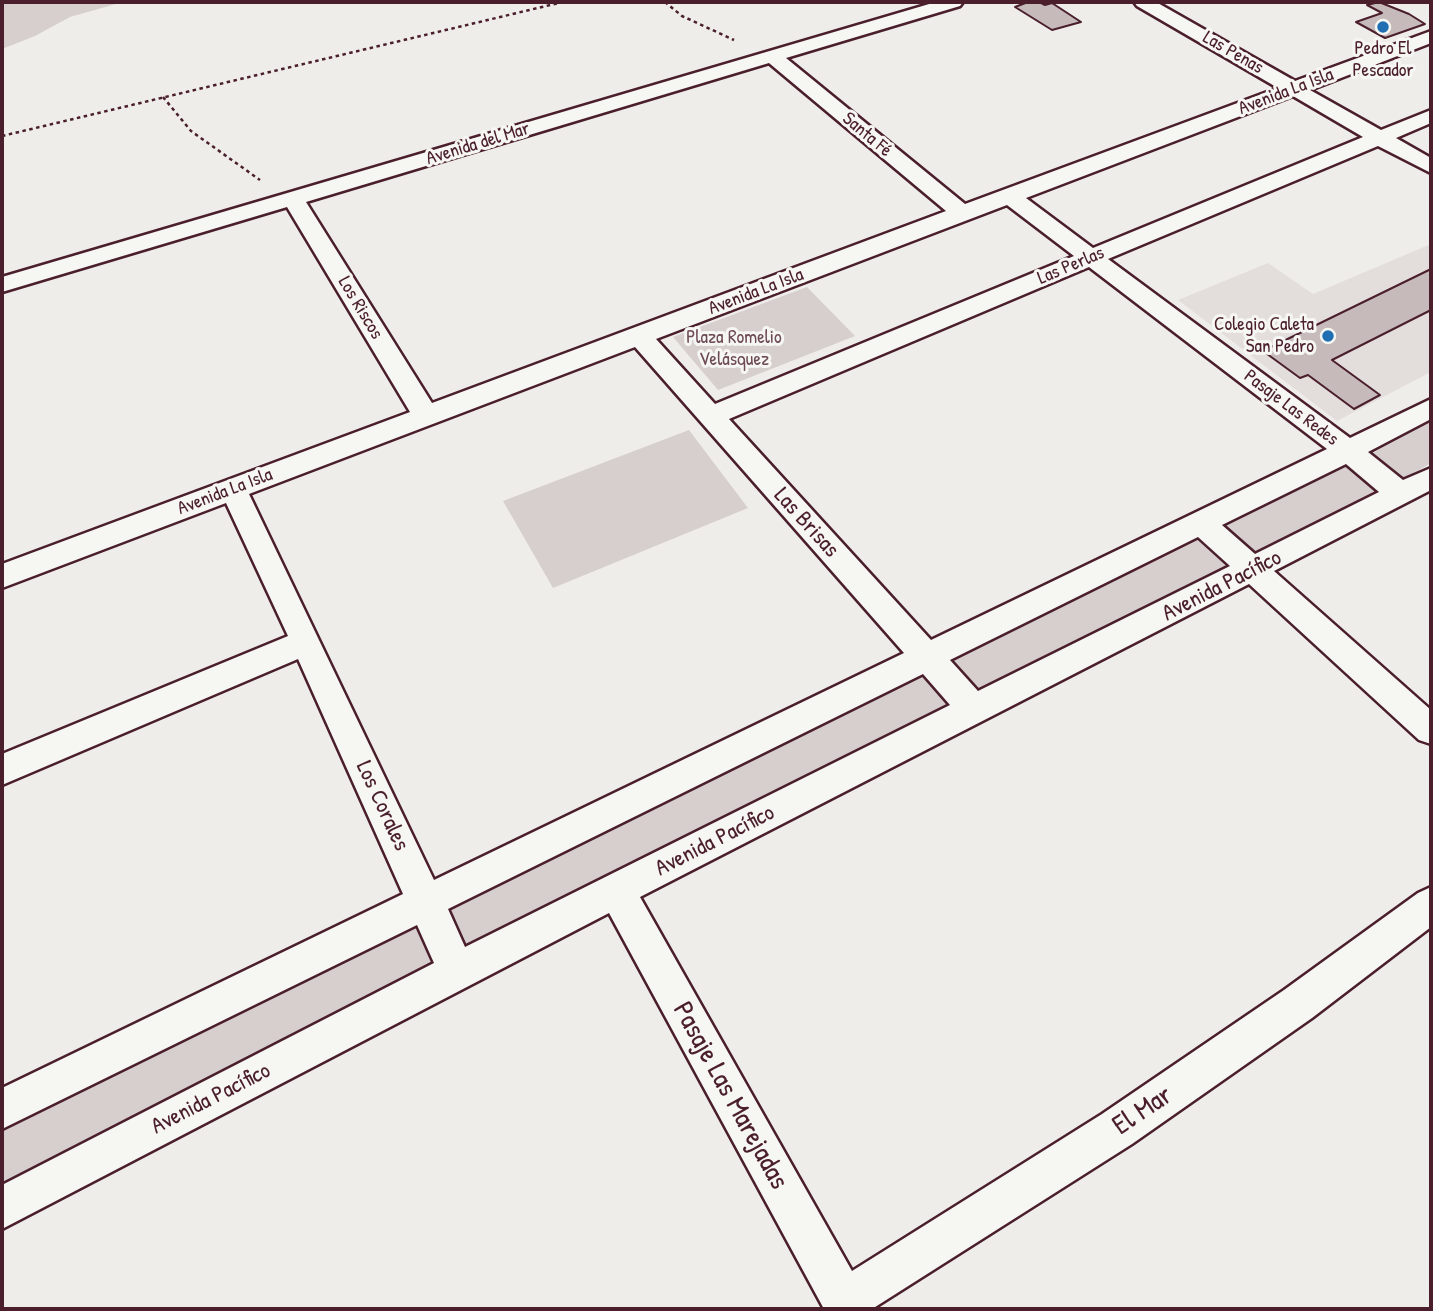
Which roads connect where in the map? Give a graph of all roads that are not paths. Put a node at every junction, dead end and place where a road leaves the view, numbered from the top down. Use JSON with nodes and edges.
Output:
{"nodes":[{"id":1,"x":954,"y":2,"type":"edge"},
{"id":2,"x":1143,"y":2,"type":"edge"},
{"id":3,"x":1431,"y":37,"type":"edge"},
{"id":4,"x":772,"y":56,"type":"junction"},
{"id":5,"x":1295,"y":89,"type":"junction"},
{"id":6,"x":1431,"y":116,"type":"edge"},
{"id":7,"x":1379,"y":137,"type":"junction"},
{"id":8,"x":1431,"y":167,"type":"edge"},
{"id":9,"x":1009,"y":197,"type":"junction"},
{"id":10,"x":294,"y":200,"type":"junction"},
{"id":11,"x":963,"y":214,"type":"junction"},
{"id":12,"x":1090,"y":258,"type":"junction"},
{"id":13,"x":2,"y":285,"type":"edge"},
{"id":14,"x":639,"y":336,"type":"junction"},
{"id":15,"x":1431,"y":408,"type":"edge"},
{"id":16,"x":426,"y":416,"type":"junction"},
{"id":17,"x":710,"y":416,"type":"junction"},
{"id":18,"x":1348,"y":451,"type":"junction"},
{"id":19,"x":1417,"y":487,"type":"edge"},
{"id":20,"x":233,"y":489,"type":"junction"},
{"id":21,"x":1201,"y":523,"type":"junction"},
{"id":22,"x":1254,"y":570,"type":"junction"},
{"id":23,"x":2,"y":576,"type":"edge"},
{"id":24,"x":306,"y":642,"type":"junction"},
{"id":25,"x":926,"y":657,"type":"junction"},
{"id":26,"x":974,"y":709,"type":"junction"},
{"id":27,"x":1431,"y":730,"type":"edge"},
{"id":28,"x":2,"y":770,"type":"edge"},
{"id":29,"x":617,"y":891,"type":"junction"},
{"id":30,"x":426,"y":901,"type":"junction"},
{"id":31,"x":1431,"y":905,"type":"edge"},
{"id":32,"x":457,"y":971,"type":"junction"},
{"id":33,"x":2,"y":1109,"type":"edge"},
{"id":34,"x":2,"y":1208,"type":"edge"},
{"id":35,"x":844,"y":1301,"type":"joint"}],
"edges":[{"from":1,"to":4,"type":"street","name":"Avenida del Mar"},
{"from":2,"to":5,"type":"street","name":"Las Penas"},
{"from":3,"to":5,"type":"street","name":"Avenida La Isla"},
{"from":4,"to":10,"type":"street","name":"Avenida del Mar"},
{"from":4,"to":11,"type":"street","name":"Santa Fé"},
{"from":5,"to":7,"type":"street","name":"Las Penas"},
{"from":5,"to":9,"type":"street","name":"Avenida La Isla"},
{"from":6,"to":7,"type":"street","name":"Las Perlas"},
{"from":7,"to":8,"type":"street","name":"Las Penas"},
{"from":7,"to":12,"type":"street","name":"Las Perlas"},
{"from":9,"to":11,"type":"street","name":"Avenida La Isla"},
{"from":9,"to":12,"type":"street","name":"Pasaje Las Redes"},
{"from":10,"to":13,"type":"street","name":"Avenida del Mar"},
{"from":10,"to":16,"type":"street","name":"Los Riscos"},
{"from":11,"to":14,"type":"street","name":"Avenida La Isla"},
{"from":12,"to":17,"type":"street","name":"Las Perlas"},
{"from":12,"to":18,"type":"street","name":"Pasaje Las Redes"},
{"from":14,"to":16,"type":"street","name":"Avenida La Isla"},
{"from":14,"to":17,"type":"street","name":"Las Brisas"},
{"from":15,"to":18,"type":"street"},
{"from":16,"to":20,"type":"street","name":"Avenida La Isla"},
{"from":17,"to":25,"type":"street","name":"Las Brisas"},
{"from":18,"to":19,"type":"street","name":"Pasaje Las Redes"},
{"from":18,"to":21,"type":"street"},
{"from":19,"to":22,"type":"street","name":"Avenida Pacífico"},
{"from":20,"to":23,"type":"street","name":"Avenida La Isla"},
{"from":20,"to":24,"type":"street","name":"Los Corales"},
{"from":21,"to":22,"type":"street"},
{"from":21,"to":25,"type":"street"},
{"from":22,"to":26,"type":"street","name":"Avenida Pacífico"},
{"from":22,"to":27,"type":"street"},
{"from":24,"to":28,"type":"street"},
{"from":24,"to":30,"type":"street","name":"Los Corales"},
{"from":25,"to":26,"type":"street","name":"Las Brisas"},
{"from":25,"to":30,"type":"street"},
{"from":26,"to":29,"type":"street","name":"Avenida Pacífico"},
{"from":29,"to":32,"type":"street","name":"Avenida Pacífico"},
{"from":29,"to":35,"type":"street","name":"Pasaje Las Marejadas"},
{"from":30,"to":32,"type":"street","name":"Los Corales"},
{"from":30,"to":33,"type":"street"},
{"from":31,"to":35,"type":"street","name":"El Mar"},
{"from":32,"to":34,"type":"street","name":"Avenida Pacífico"}]}
